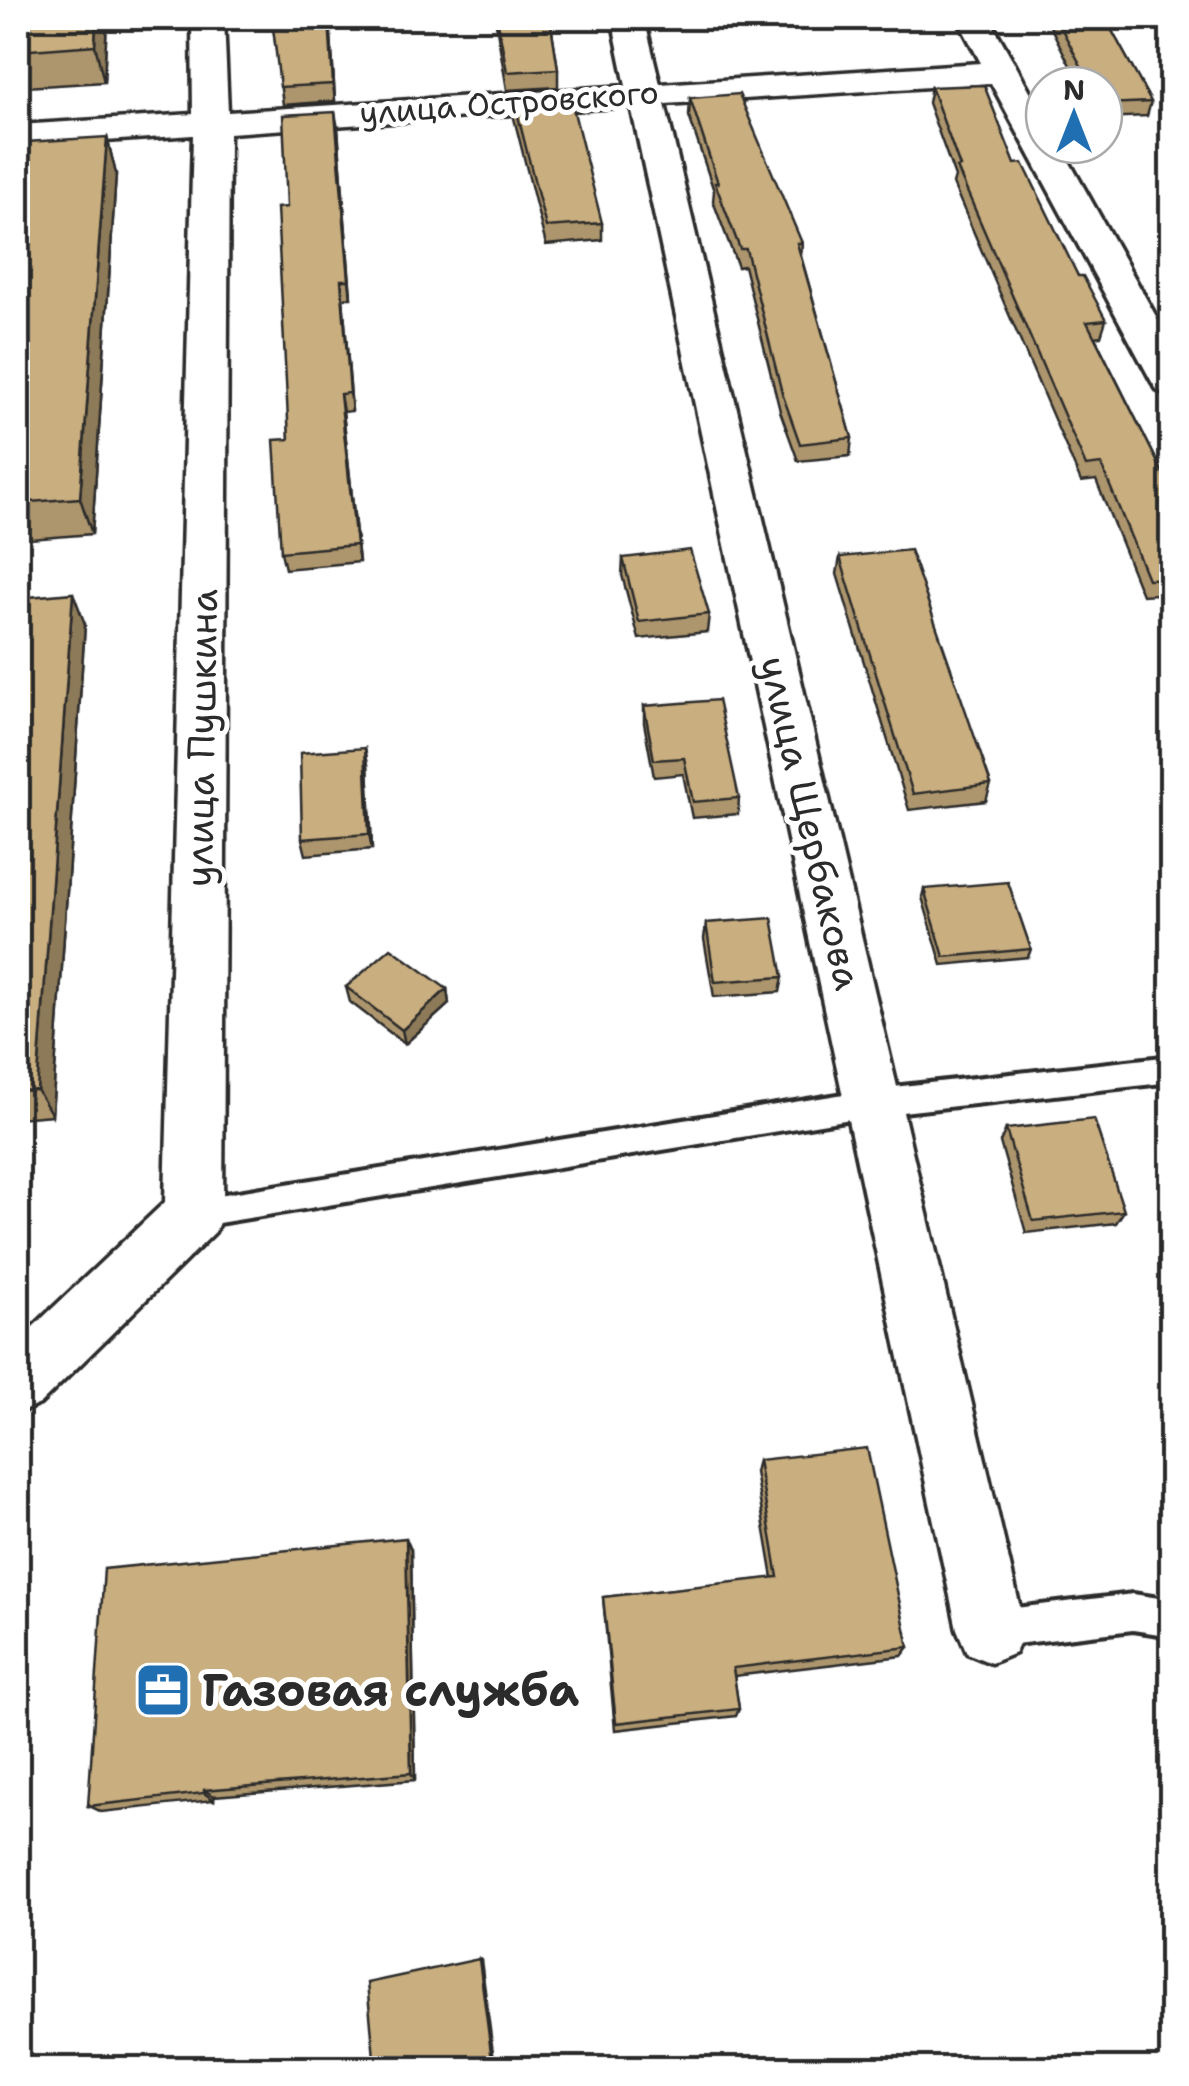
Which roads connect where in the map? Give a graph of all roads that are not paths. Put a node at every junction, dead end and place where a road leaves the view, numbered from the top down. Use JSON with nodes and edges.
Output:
{"nodes":[{"id":1,"x":208,"y":18,"type":"edge"},
{"id":2,"x":628,"y":18,"type":"edge"},
{"id":3,"x":973,"y":18,"type":"edge"},
{"id":4,"x":1001,"y":72,"type":"junction"},
{"id":5,"x":644,"y":93,"type":"junction"},
{"id":6,"x":210,"y":123,"type":"junction"},
{"id":7,"x":18,"y":136,"type":"edge"},
{"id":8,"x":1172,"y":382,"type":"edge"},
{"id":9,"x":1172,"y":1069,"type":"edge"},
{"id":10,"x":875,"y":1102,"type":"junction"},
{"id":11,"x":194,"y":1213,"type":"junction"},
{"id":12,"x":18,"y":1383,"type":"edge"},
{"id":13,"x":1172,"y":1618,"type":"edge"},
{"id":14,"x":991,"y":1629,"type":"joint"}],
"edges":[{"from":1,"to":6,"type":"street","name":"улица Пушкина"},
{"from":2,"to":5,"type":"street","name":"улица Щербакова"},
{"from":3,"to":4,"type":"street"},
{"from":4,"to":5,"type":"street","name":"улица Островского"},
{"from":4,"to":8,"type":"street"},
{"from":5,"to":6,"type":"street","name":"улица Островского"},
{"from":5,"to":10,"type":"street","name":"улица Щербакова"},
{"from":6,"to":7,"type":"street","name":"улица Островского"},
{"from":6,"to":11,"type":"street","name":"улица Пушкина"},
{"from":9,"to":10,"type":"lane"},
{"from":10,"to":11,"type":"lane"},
{"from":10,"to":14,"type":"street","name":"улица Щербакова"},
{"from":11,"to":12,"type":"street"},
{"from":13,"to":14,"type":"lane"}]}
